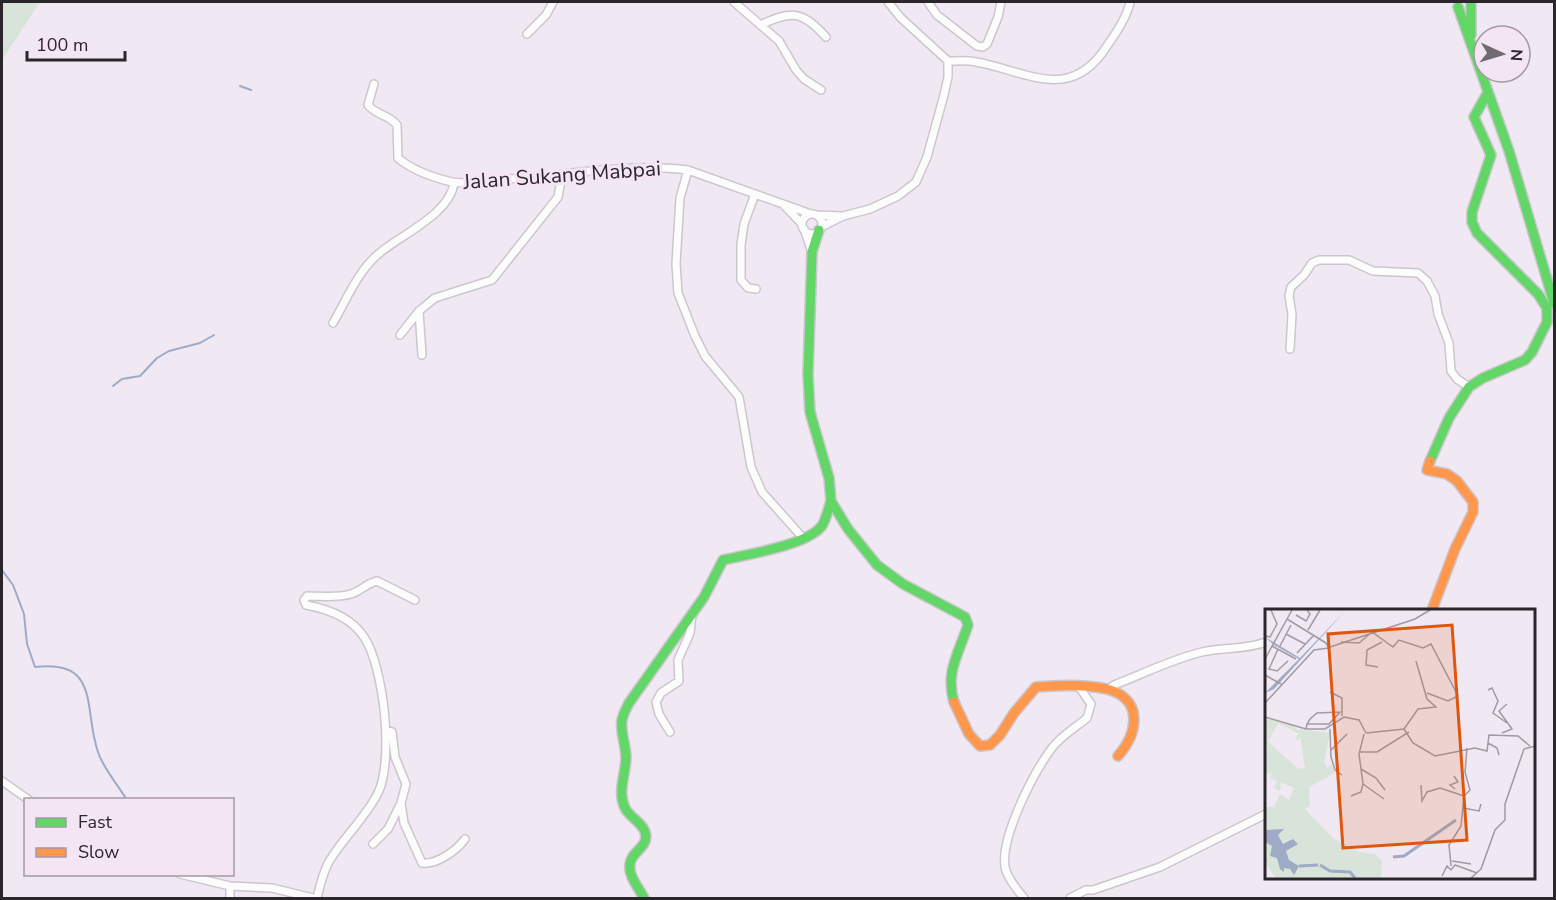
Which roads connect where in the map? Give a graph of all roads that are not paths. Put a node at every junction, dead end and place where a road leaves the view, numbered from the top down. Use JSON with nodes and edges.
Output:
{"nodes":[{"id":1,"x":553,"y":2,"type":"edge"},
{"id":2,"x":734,"y":2,"type":"edge"},
{"id":3,"x":888,"y":2,"type":"edge"},
{"id":4,"x":928,"y":2,"type":"edge"},
{"id":5,"x":1001,"y":2,"type":"edge"},
{"id":6,"x":1130,"y":2,"type":"edge"},
{"id":7,"x":1472,"y":3,"type":"edge"},
{"id":8,"x":1455,"y":4,"type":"edge"},
{"id":9,"x":760,"y":25,"type":"junction"},
{"id":10,"x":527,"y":34,"type":"dead end"},
{"id":11,"x":826,"y":37,"type":"dead end"},
{"id":12,"x":1470,"y":38,"type":"junction"},
{"id":13,"x":948,"y":61,"type":"junction"},
{"id":14,"x":374,"y":84,"type":"dead end"},
{"id":15,"x":820,"y":90,"type":"dead end"},
{"id":16,"x":1487,"y":94,"type":"junction"},
{"id":17,"x":688,"y":170,"type":"junction"},
{"id":18,"x":562,"y":175,"type":"junction"},
{"id":19,"x":454,"y":183,"type":"junction"},
{"id":20,"x":755,"y":194,"type":"junction"},
{"id":21,"x":782,"y":203,"type":"junction"},
{"id":22,"x":813,"y":214,"type":"junction"},
{"id":23,"x":843,"y":216,"type":"junction"},
{"id":24,"x":803,"y":227,"type":"junction"},
{"id":25,"x":820,"y":229,"type":"junction"},
{"id":26,"x":812,"y":252,"type":"junction"},
{"id":27,"x":756,"y":289,"type":"dead end"},
{"id":28,"x":1554,"y":303,"type":"edge"},
{"id":29,"x":419,"y":311,"type":"junction"},
{"id":30,"x":1551,"y":320,"type":"edge"},
{"id":31,"x":333,"y":323,"type":"dead end"},
{"id":32,"x":400,"y":335,"type":"dead end"},
{"id":33,"x":1290,"y":348,"type":"dead end"},
{"id":34,"x":422,"y":355,"type":"dead end"},
{"id":35,"x":1469,"y":387,"type":"junction"},
{"id":36,"x":831,"y":501,"type":"junction"},
{"id":37,"x":803,"y":538,"type":"junction"},
{"id":38,"x":415,"y":600,"type":"dead end"},
{"id":39,"x":1432,"y":609,"type":"edge"},
{"id":40,"x":692,"y":614,"type":"junction"},
{"id":41,"x":1265,"y":642,"type":"edge"},
{"id":42,"x":1079,"y":687,"type":"junction"},
{"id":43,"x":1109,"y":689,"type":"junction"},
{"id":44,"x":387,"y":730,"type":"junction"},
{"id":45,"x":670,"y":732,"type":"dead end"},
{"id":46,"x":1118,"y":756,"type":"dead end"},
{"id":47,"x":2,"y":781,"type":"edge"},
{"id":48,"x":26,"y":798,"type":"edge"},
{"id":49,"x":400,"y":803,"type":"junction"},
{"id":50,"x":1265,"y":814,"type":"edge"},
{"id":51,"x":465,"y":839,"type":"dead end"},
{"id":52,"x":373,"y":844,"type":"dead end"},
{"id":53,"x":188,"y":876,"type":"edge"},
{"id":54,"x":230,"y":886,"type":"junction"},
{"id":55,"x":1093,"y":890,"type":"junction"},
{"id":56,"x":230,"y":898,"type":"edge"},
{"id":57,"x":315,"y":898,"type":"edge"},
{"id":58,"x":644,"y":898,"type":"edge"},
{"id":59,"x":1024,"y":898,"type":"edge"},
{"id":60,"x":1070,"y":898,"type":"edge"},
{"id":61,"x":1084,"y":898,"type":"edge"}],
"edges":[{"from":1,"to":10,"type":"street"},
{"from":2,"to":9,"type":"street"},
{"from":3,"to":13,"type":"street"},
{"from":4,"to":5,"type":"street"},
{"from":6,"to":13,"type":"street"},
{"from":7,"to":8,"type":"street"},
{"from":7,"to":12,"type":"street"},
{"from":8,"to":12,"type":"street"},
{"from":9,"to":11,"type":"street"},
{"from":9,"to":15,"type":"street"},
{"from":12,"to":16,"type":"street"},
{"from":13,"to":23,"type":"street","name":"Jalan Sukang Mabpai"},
{"from":14,"to":19,"type":"street","name":"Jalan Sukang Mabpai"},
{"from":16,"to":28,"type":"street"},
{"from":16,"to":30,"type":"street"},
{"from":17,"to":18,"type":"street","name":"Jalan Sukang Mabpai"},
{"from":17,"to":20,"type":"street","name":"Jalan Sukang Mabpai"},
{"from":17,"to":37,"type":"street"},
{"from":18,"to":19,"type":"street","name":"Jalan Sukang Mabpai"},
{"from":18,"to":29,"type":"street"},
{"from":19,"to":31,"type":"street"},
{"from":20,"to":21,"type":"street","name":"Jalan Sukang Mabpai"},
{"from":20,"to":27,"type":"street"},
{"from":21,"to":22,"type":"street","name":"Jalan Sukang Mabpai"},
{"from":21,"to":24,"type":"street","name":"Jalan Sukang Mabpai"},
{"from":22,"to":23,"type":"street","name":"Jalan Sukang Mabpai"},
{"from":22,"to":24,"type":"street"},
{"from":22,"to":25,"type":"street"},
{"from":23,"to":25,"type":"street","name":"Jalan Sukang Mabpai"},
{"from":24,"to":25,"type":"street"},
{"from":24,"to":26,"type":"street"},
{"from":25,"to":26,"type":"street"},
{"from":26,"to":36,"type":"street"},
{"from":29,"to":32,"type":"street"},
{"from":29,"to":34,"type":"street"},
{"from":30,"to":35,"type":"street"},
{"from":33,"to":35,"type":"street"},
{"from":35,"to":39,"type":"street"},
{"from":36,"to":37,"type":"street"},
{"from":36,"to":42,"type":"street"},
{"from":37,"to":40,"type":"street"},
{"from":38,"to":44,"type":"street"},
{"from":40,"to":45,"type":"street"},
{"from":40,"to":58,"type":"street"},
{"from":41,"to":43,"type":"street"},
{"from":42,"to":43,"type":"street"},
{"from":42,"to":59,"type":"street"},
{"from":43,"to":46,"type":"street"},
{"from":44,"to":49,"type":"street"},
{"from":44,"to":57,"type":"street"},
{"from":47,"to":48,"type":"street"},
{"from":49,"to":51,"type":"street"},
{"from":49,"to":52,"type":"street"},
{"from":50,"to":55,"type":"street"},
{"from":53,"to":54,"type":"street"},
{"from":54,"to":56,"type":"street"},
{"from":54,"to":57,"type":"street"},
{"from":55,"to":60,"type":"street"},
{"from":55,"to":61,"type":"street"}]}
